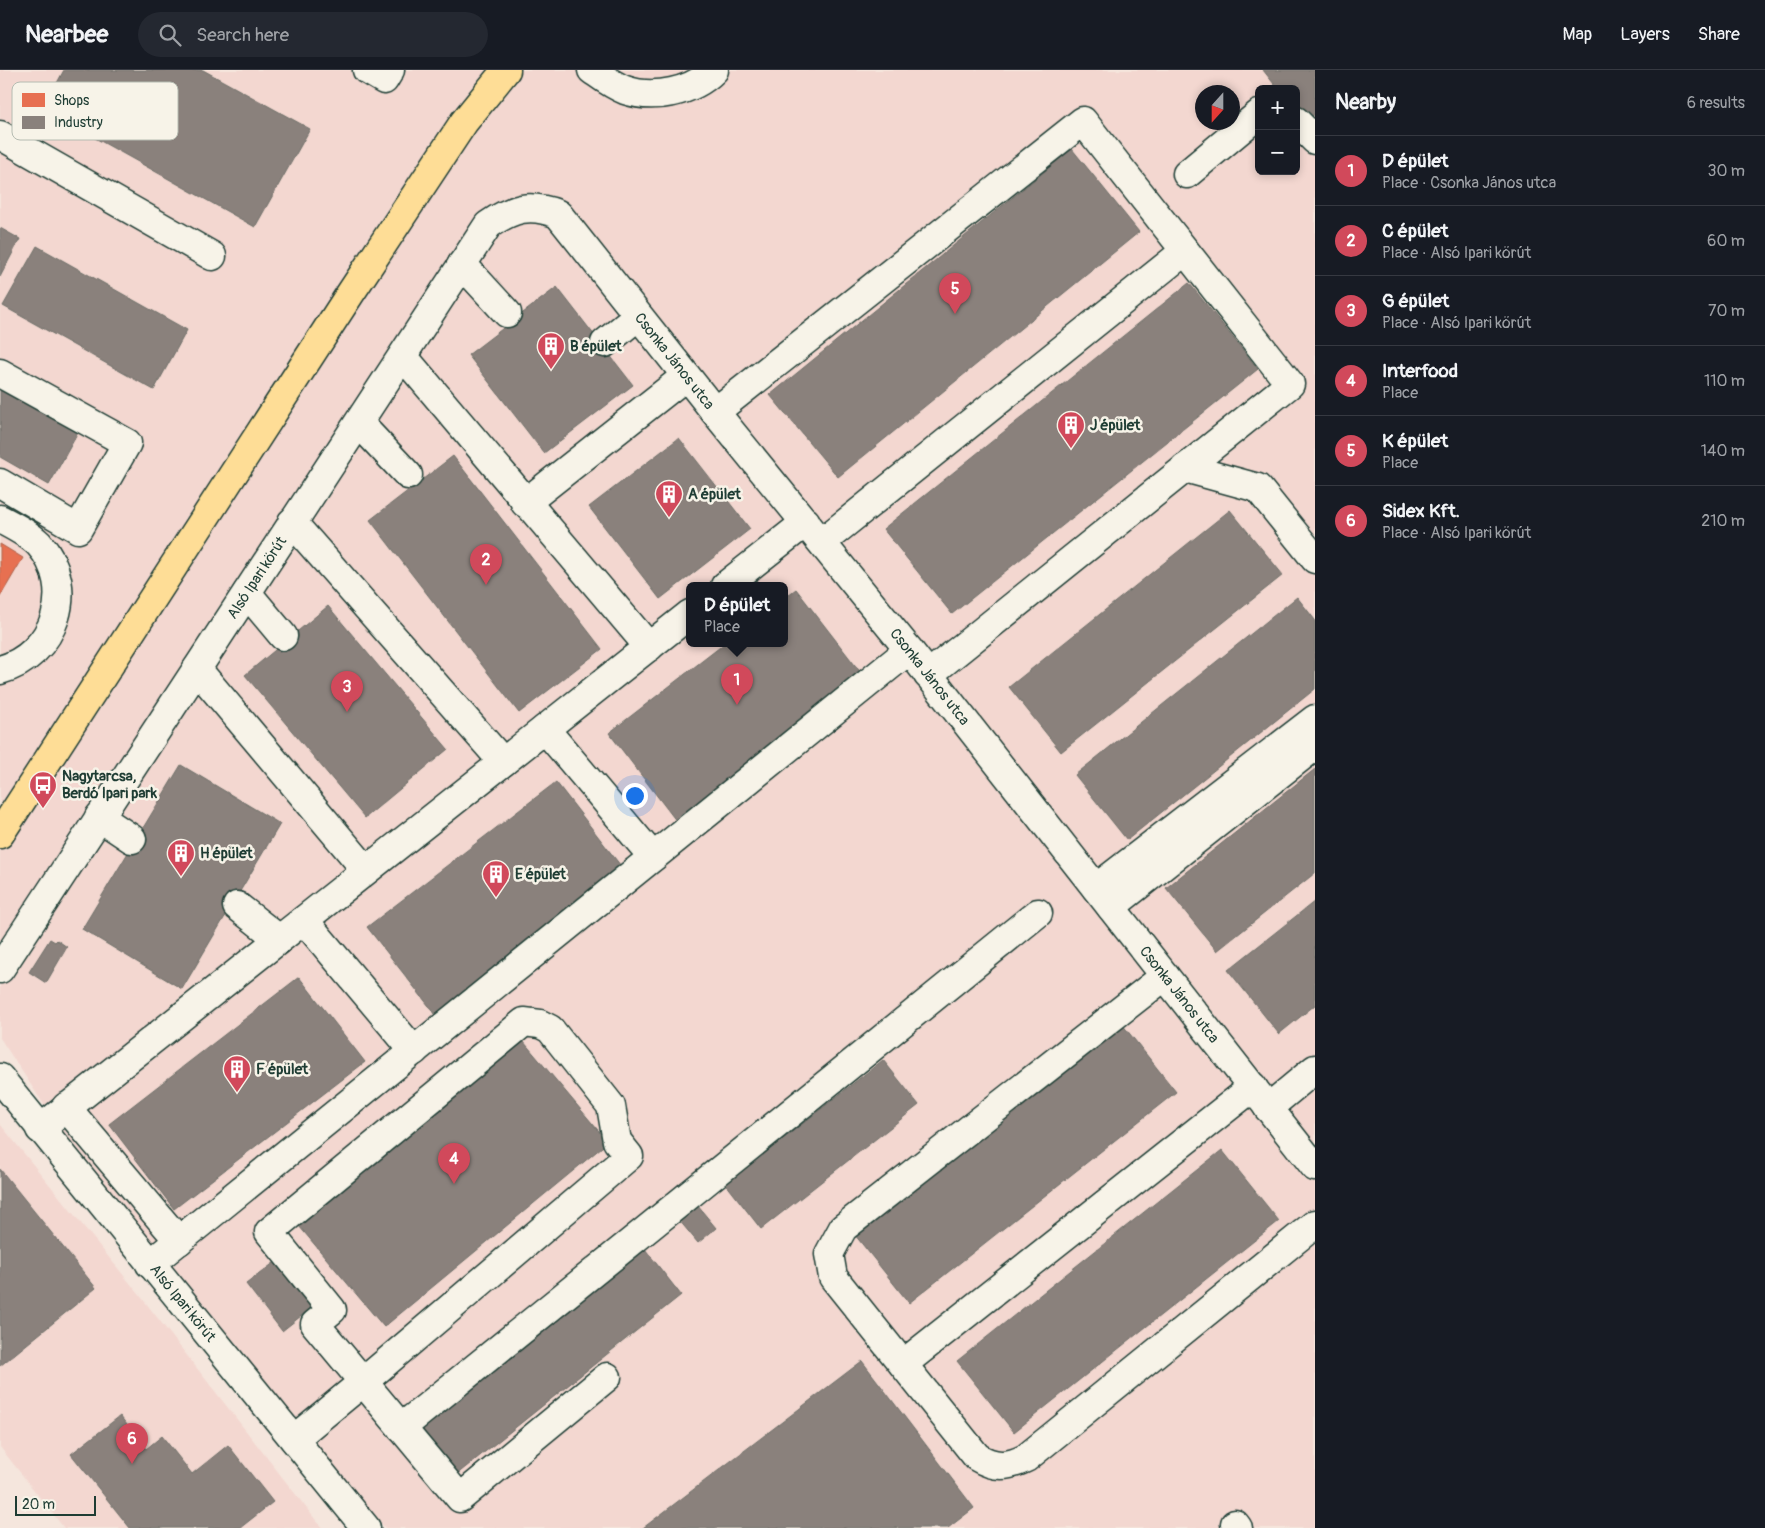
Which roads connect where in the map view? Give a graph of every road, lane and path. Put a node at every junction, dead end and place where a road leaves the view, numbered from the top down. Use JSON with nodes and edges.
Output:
{"nodes":[{"id":1,"x":366,"y":70,"type":"edge"},
{"id":2,"x":390,"y":70,"type":"edge"},
{"id":3,"x":506,"y":70,"type":"edge"},
{"id":4,"x":592,"y":70,"type":"edge"},
{"id":5,"x":714,"y":70,"type":"edge"},
{"id":6,"x":1255,"y":117,"type":"edge"},
{"id":7,"x":1300,"y":125,"type":"edge"},
{"id":8,"x":0,"y":135,"type":"edge"},
{"id":9,"x":1315,"y":140,"type":"edge"},
{"id":10,"x":1188,"y":174,"type":"dead end"},
{"id":11,"x":527,"y":207,"type":"joint"},
{"id":12,"x":1185,"y":251,"type":"junction"},
{"id":13,"x":212,"y":256,"type":"dead end"},
{"id":14,"x":462,"y":264,"type":"junction"},
{"id":15,"x":507,"y":313,"type":"dead end"},
{"id":16,"x":638,"y":316,"type":"junction"},
{"id":17,"x":605,"y":343,"type":"dead end"},
{"id":18,"x":403,"y":356,"type":"junction"},
{"id":19,"x":0,"y":373,"type":"edge"},
{"id":20,"x":686,"y":376,"type":"junction"},
{"id":21,"x":715,"y":412,"type":"junction"},
{"id":22,"x":359,"y":423,"type":"junction"},
{"id":23,"x":1185,"y":468,"type":"junction"},
{"id":24,"x":408,"y":475,"type":"dead end"},
{"id":25,"x":0,"y":483,"type":"edge"},
{"id":26,"x":525,"y":503,"type":"junction"},
{"id":27,"x":0,"y":519,"type":"edge"},
{"id":28,"x":292,"y":522,"type":"junction"},
{"id":29,"x":814,"y":532,"type":"junction"},
{"id":30,"x":1315,"y":560,"type":"edge"},
{"id":31,"x":732,"y":582,"type":"edge"},
{"id":32,"x":247,"y":593,"type":"junction"},
{"id":33,"x":686,"y":617,"type":"edge"},
{"id":34,"x":284,"y":636,"type":"dead end"},
{"id":35,"x":649,"y":647,"type":"junction"},
{"id":36,"x":909,"y":650,"type":"junction"},
{"id":37,"x":0,"y":670,"type":"edge"},
{"id":38,"x":197,"y":670,"type":"junction"},
{"id":39,"x":928,"y":675,"type":"junction"},
{"id":40,"x":1315,"y":719,"type":"edge"},
{"id":41,"x":545,"y":729,"type":"junction"},
{"id":42,"x":1315,"y":746,"type":"edge"},
{"id":43,"x":503,"y":762,"type":"junction"},
{"id":44,"x":99,"y":817,"type":"junction"},
{"id":45,"x":0,"y":834,"type":"edge"},
{"id":46,"x":132,"y":839,"type":"dead end"},
{"id":47,"x":653,"y":857,"type":"junction"},
{"id":48,"x":366,"y":870,"type":"junction"},
{"id":49,"x":1103,"y":898,"type":"junction"},
{"id":50,"x":237,"y":906,"type":"dead end"},
{"id":51,"x":1038,"y":913,"type":"dead end"},
{"id":52,"x":304,"y":920,"type":"junction"},
{"id":53,"x":279,"y":939,"type":"junction"},
{"id":54,"x":0,"y":968,"type":"edge"},
{"id":55,"x":1165,"y":976,"type":"junction"},
{"id":56,"x":414,"y":1051,"type":"junction"},
{"id":57,"x":1315,"y":1069,"type":"edge"},
{"id":58,"x":0,"y":1078,"type":"edge"},
{"id":59,"x":1261,"y":1097,"type":"junction"},
{"id":60,"x":66,"y":1107,"type":"junction"},
{"id":61,"x":40,"y":1129,"type":"junction"},
{"id":62,"x":1315,"y":1167,"type":"edge"},
{"id":63,"x":1315,"y":1224,"type":"edge"},
{"id":64,"x":179,"y":1241,"type":"junction"},
{"id":65,"x":150,"y":1264,"type":"junction"},
{"id":66,"x":903,"y":1364,"type":"junction"},
{"id":67,"x":607,"y":1377,"type":"dead end"},
{"id":68,"x":363,"y":1382,"type":"junction"},
{"id":69,"x":401,"y":1428,"type":"junction"},
{"id":70,"x":294,"y":1439,"type":"junction"},
{"id":71,"x":366,"y":1528,"type":"edge"}],
"edges":[{"from":1,"to":2,"type":"street"},
{"from":3,"to":45,"type":"main road"},
{"from":4,"to":5,"type":"street"},
{"from":6,"to":10,"type":"street"},
{"from":7,"to":9,"type":"street"},
{"from":8,"to":13,"type":"street"},
{"from":11,"to":14,"type":"street","name":"Alsó Ipari körút"},
{"from":11,"to":16,"type":"street","name":"Csonka János utca"},
{"from":12,"to":21,"type":"street"},
{"from":12,"to":23,"type":"street"},
{"from":12,"to":29,"type":"street"},
{"from":14,"to":15,"type":"street"},
{"from":14,"to":18,"type":"street","name":"Alsó Ipari körút"},
{"from":16,"to":17,"type":"street"},
{"from":16,"to":20,"type":"street","name":"Csonka János utca"},
{"from":18,"to":22,"type":"street","name":"Alsó Ipari körút"},
{"from":18,"to":26,"type":"street"},
{"from":19,"to":25,"type":"street"},
{"from":20,"to":21,"type":"street","name":"Csonka János utca"},
{"from":20,"to":26,"type":"street"},
{"from":21,"to":29,"type":"street","name":"Csonka János utca"},
{"from":22,"to":24,"type":"street"},
{"from":22,"to":28,"type":"street","name":"Alsó Ipari körút"},
{"from":23,"to":30,"type":"street"},
{"from":23,"to":39,"type":"street"},
{"from":26,"to":35,"type":"street"},
{"from":27,"to":37,"type":"street"},
{"from":28,"to":32,"type":"street","name":"Alsó Ipari körút"},
{"from":28,"to":43,"type":"street"},
{"from":29,"to":31,"type":"street"},
{"from":29,"to":36,"type":"street","name":"Csonka János utca"},
{"from":32,"to":34,"type":"street"},
{"from":32,"to":38,"type":"street","name":"Alsó Ipari körút"},
{"from":33,"to":35,"type":"street"},
{"from":35,"to":41,"type":"street"},
{"from":36,"to":39,"type":"street","name":"Csonka János utca"},
{"from":36,"to":47,"type":"street"},
{"from":38,"to":44,"type":"street","name":"Alsó Ipari körút"},
{"from":38,"to":48,"type":"street"},
{"from":39,"to":49,"type":"street","name":"Csonka János utca"},
{"from":40,"to":49,"type":"street"},
{"from":41,"to":43,"type":"street"},
{"from":41,"to":47,"type":"street"},
{"from":42,"to":49,"type":"street"},
{"from":43,"to":48,"type":"street"},
{"from":44,"to":46,"type":"street"},
{"from":44,"to":54,"type":"street","name":"Alsó Ipari körút"},
{"from":47,"to":56,"type":"street"},
{"from":48,"to":52,"type":"street"},
{"from":49,"to":55,"type":"street","name":"Csonka János utca"},
{"from":50,"to":53,"type":"street"},
{"from":51,"to":69,"type":"street"},
{"from":52,"to":53,"type":"street"},
{"from":52,"to":56,"type":"street"},
{"from":53,"to":60,"type":"street"},
{"from":55,"to":59,"type":"street","name":"Csonka János utca"},
{"from":55,"to":66,"type":"street"},
{"from":56,"to":64,"type":"street"},
{"from":57,"to":59,"type":"street"},
{"from":58,"to":61,"type":"street","name":"Alsó Ipari körút"},
{"from":59,"to":62,"type":"street","name":"Csonka János utca"},
{"from":59,"to":66,"type":"street"},
{"from":60,"to":61,"type":"street"},
{"from":60,"to":64,"type":"street"},
{"from":61,"to":65,"type":"street","name":"Alsó Ipari körút"},
{"from":63,"to":66,"type":"street"},
{"from":64,"to":65,"type":"street"},
{"from":65,"to":70,"type":"street","name":"Alsó Ipari körút"},
{"from":67,"to":69,"type":"street"},
{"from":68,"to":68,"type":"street"},
{"from":68,"to":69,"type":"street"},
{"from":68,"to":70,"type":"street"},
{"from":70,"to":71,"type":"street","name":"Alsó Ipari körút"}]}
